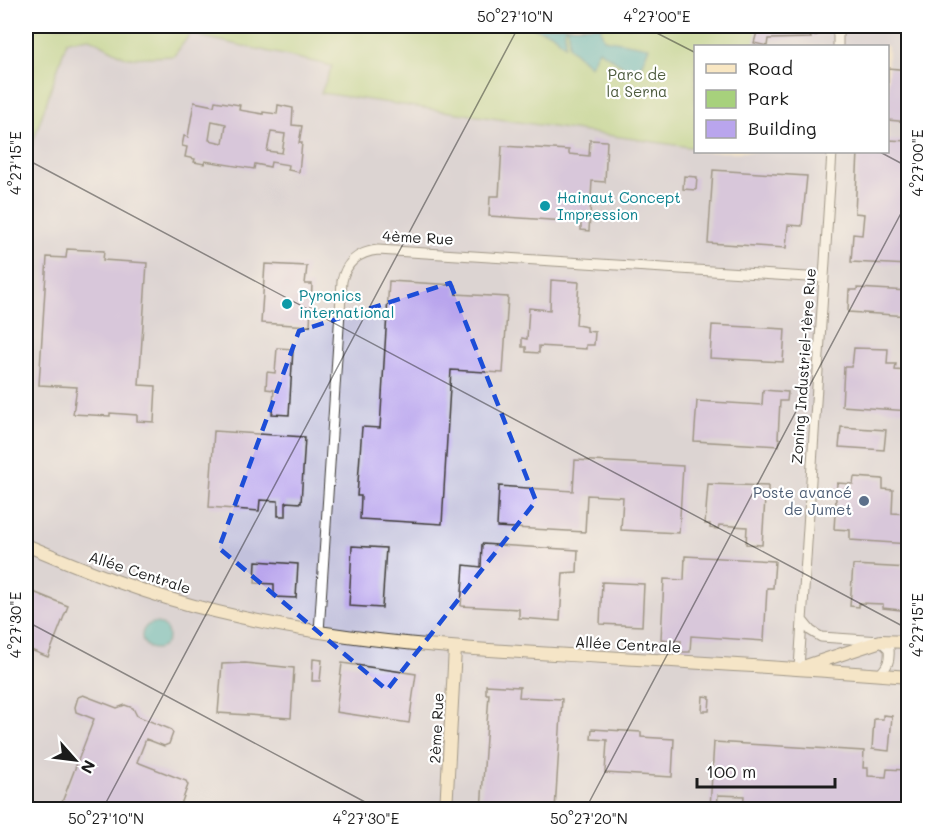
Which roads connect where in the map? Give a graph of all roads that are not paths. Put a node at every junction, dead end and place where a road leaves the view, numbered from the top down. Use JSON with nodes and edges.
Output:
{"nodes":[{"id":1,"x":845,"y":26,"type":"edge"},
{"id":2,"x":836,"y":30,"type":"edge"},
{"id":3,"x":838,"y":45,"type":"edge"},
{"id":4,"x":832,"y":153,"type":"edge"},
{"id":5,"x":823,"y":278,"type":"junction"},
{"id":6,"x":26,"y":545,"type":"edge"},
{"id":7,"x":802,"y":620,"type":"junction"},
{"id":8,"x":319,"y":632,"type":"junction"},
{"id":9,"x":881,"y":641,"type":"junction"},
{"id":10,"x":909,"y":642,"type":"edge"},
{"id":11,"x":455,"y":649,"type":"junction"},
{"id":12,"x":799,"y":668,"type":"junction"},
{"id":13,"x":879,"y":675,"type":"junction"},
{"id":14,"x":909,"y":676,"type":"edge"},
{"id":15,"x":446,"y":810,"type":"edge"}],
"edges":[{"from":1,"to":2,"type":"street"},
{"from":2,"to":3,"type":"street"},
{"from":4,"to":5,"type":"street","name":"Zoning Industriel-1ère Rue"},
{"from":5,"to":7,"type":"street","name":"Zoning Industriel-1ère Rue"},
{"from":5,"to":8,"type":"street","name":"4ème Rue"},
{"from":6,"to":8,"type":"street","name":"Allée Centrale"},
{"from":7,"to":9,"type":"street"},
{"from":7,"to":12,"type":"street","name":"Zoning Industriel-1ère Rue"},
{"from":8,"to":11,"type":"street","name":"Allée Centrale"},
{"from":9,"to":10,"type":"street"},
{"from":9,"to":12,"type":"street"},
{"from":9,"to":13,"type":"street"},
{"from":11,"to":12,"type":"street","name":"Allée Centrale"},
{"from":11,"to":15,"type":"street","name":"2ème Rue"},
{"from":12,"to":13,"type":"street","name":"Allée Centrale"},
{"from":13,"to":14,"type":"street","name":"Allée Centrale"}]}
